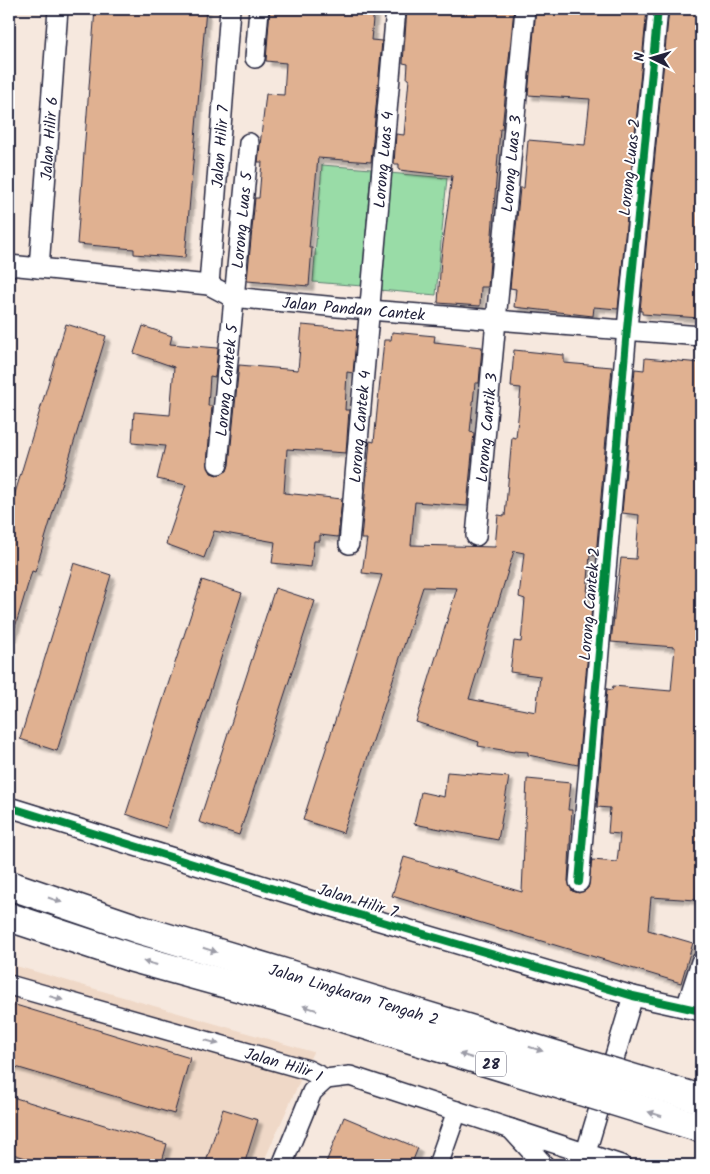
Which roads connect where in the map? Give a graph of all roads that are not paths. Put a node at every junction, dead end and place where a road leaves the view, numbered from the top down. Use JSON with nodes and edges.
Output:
{"nodes":[{"id":1,"x":58,"y":9,"type":"edge"},
{"id":2,"x":230,"y":9,"type":"edge"},
{"id":3,"x":260,"y":9,"type":"edge"},
{"id":4,"x":396,"y":9,"type":"edge"},
{"id":5,"x":525,"y":9,"type":"edge"},
{"id":6,"x":658,"y":9,"type":"edge"},
{"id":7,"x":256,"y":58,"type":"dead end"},
{"id":8,"x":249,"y":143,"type":"dead end"},
{"id":9,"x":9,"y":265,"type":"edge"},
{"id":10,"x":39,"y":268,"type":"junction"},
{"id":11,"x":209,"y":285,"type":"junction"},
{"id":12,"x":232,"y":297,"type":"junction"},
{"id":13,"x":369,"y":310,"type":"junction"},
{"id":14,"x":497,"y":320,"type":"junction"},
{"id":15,"x":627,"y":329,"type":"junction"},
{"id":16,"x":701,"y":336,"type":"edge"},
{"id":17,"x":218,"y":464,"type":"dead end"},
{"id":18,"x":476,"y":536,"type":"dead end"},
{"id":19,"x":349,"y":544,"type":"dead end"},
{"id":20,"x":9,"y":807,"type":"edge"},
{"id":21,"x":579,"y":882,"type":"dead end"},
{"id":22,"x":9,"y":885,"type":"edge"},
{"id":23,"x":9,"y":917,"type":"edge"},
{"id":24,"x":701,"y":962,"type":"edge"},
{"id":25,"x":9,"y":985,"type":"edge"},
{"id":26,"x":633,"y":996,"type":"junction"},
{"id":27,"x":694,"y":1009,"type":"edge"},
{"id":28,"x":326,"y":1079,"type":"junction"},
{"id":29,"x":701,"y":1099,"type":"edge"},
{"id":30,"x":457,"y":1111,"type":"junction"},
{"id":31,"x":510,"y":1128,"type":"junction"},
{"id":32,"x":701,"y":1128,"type":"edge"},
{"id":33,"x":586,"y":1152,"type":"junction"},
{"id":34,"x":282,"y":1165,"type":"edge"},
{"id":35,"x":438,"y":1165,"type":"edge"},
{"id":36,"x":544,"y":1165,"type":"edge"},
{"id":37,"x":621,"y":1165,"type":"edge"}],
"edges":[{"from":1,"to":10,"type":"street","name":"Jalan Hilir 6"},
{"from":2,"to":11,"type":"street","name":"Jalan Hilir 7"},
{"from":3,"to":7,"type":"street"},
{"from":4,"to":13,"type":"street","name":"Lorong Luas 4"},
{"from":5,"to":14,"type":"street","name":"Lorong Luas 3"},
{"from":6,"to":15,"type":"street","name":"Lorong Luas 2"},
{"from":8,"to":12,"type":"street","name":"Lorong Luas 5"},
{"from":9,"to":10,"type":"street","name":"Jalan Pandan Cantek"},
{"from":10,"to":11,"type":"street","name":"Jalan Pandan Cantek"},
{"from":11,"to":12,"type":"street","name":"Jalan Pandan Cantek"},
{"from":12,"to":13,"type":"street","name":"Jalan Pandan Cantek"},
{"from":12,"to":17,"type":"street","name":"Lorong Cantek 5"},
{"from":13,"to":14,"type":"street","name":"Jalan Pandan Cantek"},
{"from":13,"to":19,"type":"street","name":"Lorong Cantek 4"},
{"from":14,"to":15,"type":"street","name":"Jalan Pandan Cantek"},
{"from":14,"to":18,"type":"street","name":"Lorong Cantik 3"},
{"from":15,"to":16,"type":"street","name":"Jalan Pandan Cantek"},
{"from":15,"to":21,"type":"street","name":"Lorong Cantek 2"},
{"from":20,"to":26,"type":"street","name":"Jalan Hilir 7"},
{"from":22,"to":29,"type":"highway","name":"Jalan Lingkaran Tengah 2","number":"28","one_way":true,"bridge":true},
{"from":32,"to":23,"type":"highway","name":"Jalan Lingkaran Tengah 2","number":"28","one_way":true,"bridge":true},
{"from":24,"to":27,"type":"street"},
{"from":25,"to":28,"type":"street","name":"Jalan Hilir 1","one_way":true},
{"from":26,"to":27,"type":"street","name":"Jalan Hilir 7"},
{"from":26,"to":33,"type":"street"},
{"from":28,"to":30,"type":"street","name":"Jalan Hilir 1"},
{"from":28,"to":34,"type":"street"},
{"from":30,"to":31,"type":"street","name":"Jalan Hilir 1"},
{"from":30,"to":35,"type":"street"},
{"from":31,"to":33,"type":"street","name":"Jalan Hilir 1"},
{"from":31,"to":36,"type":"street"},
{"from":33,"to":37,"type":"street","name":"Jalan Hilir 1"}]}
